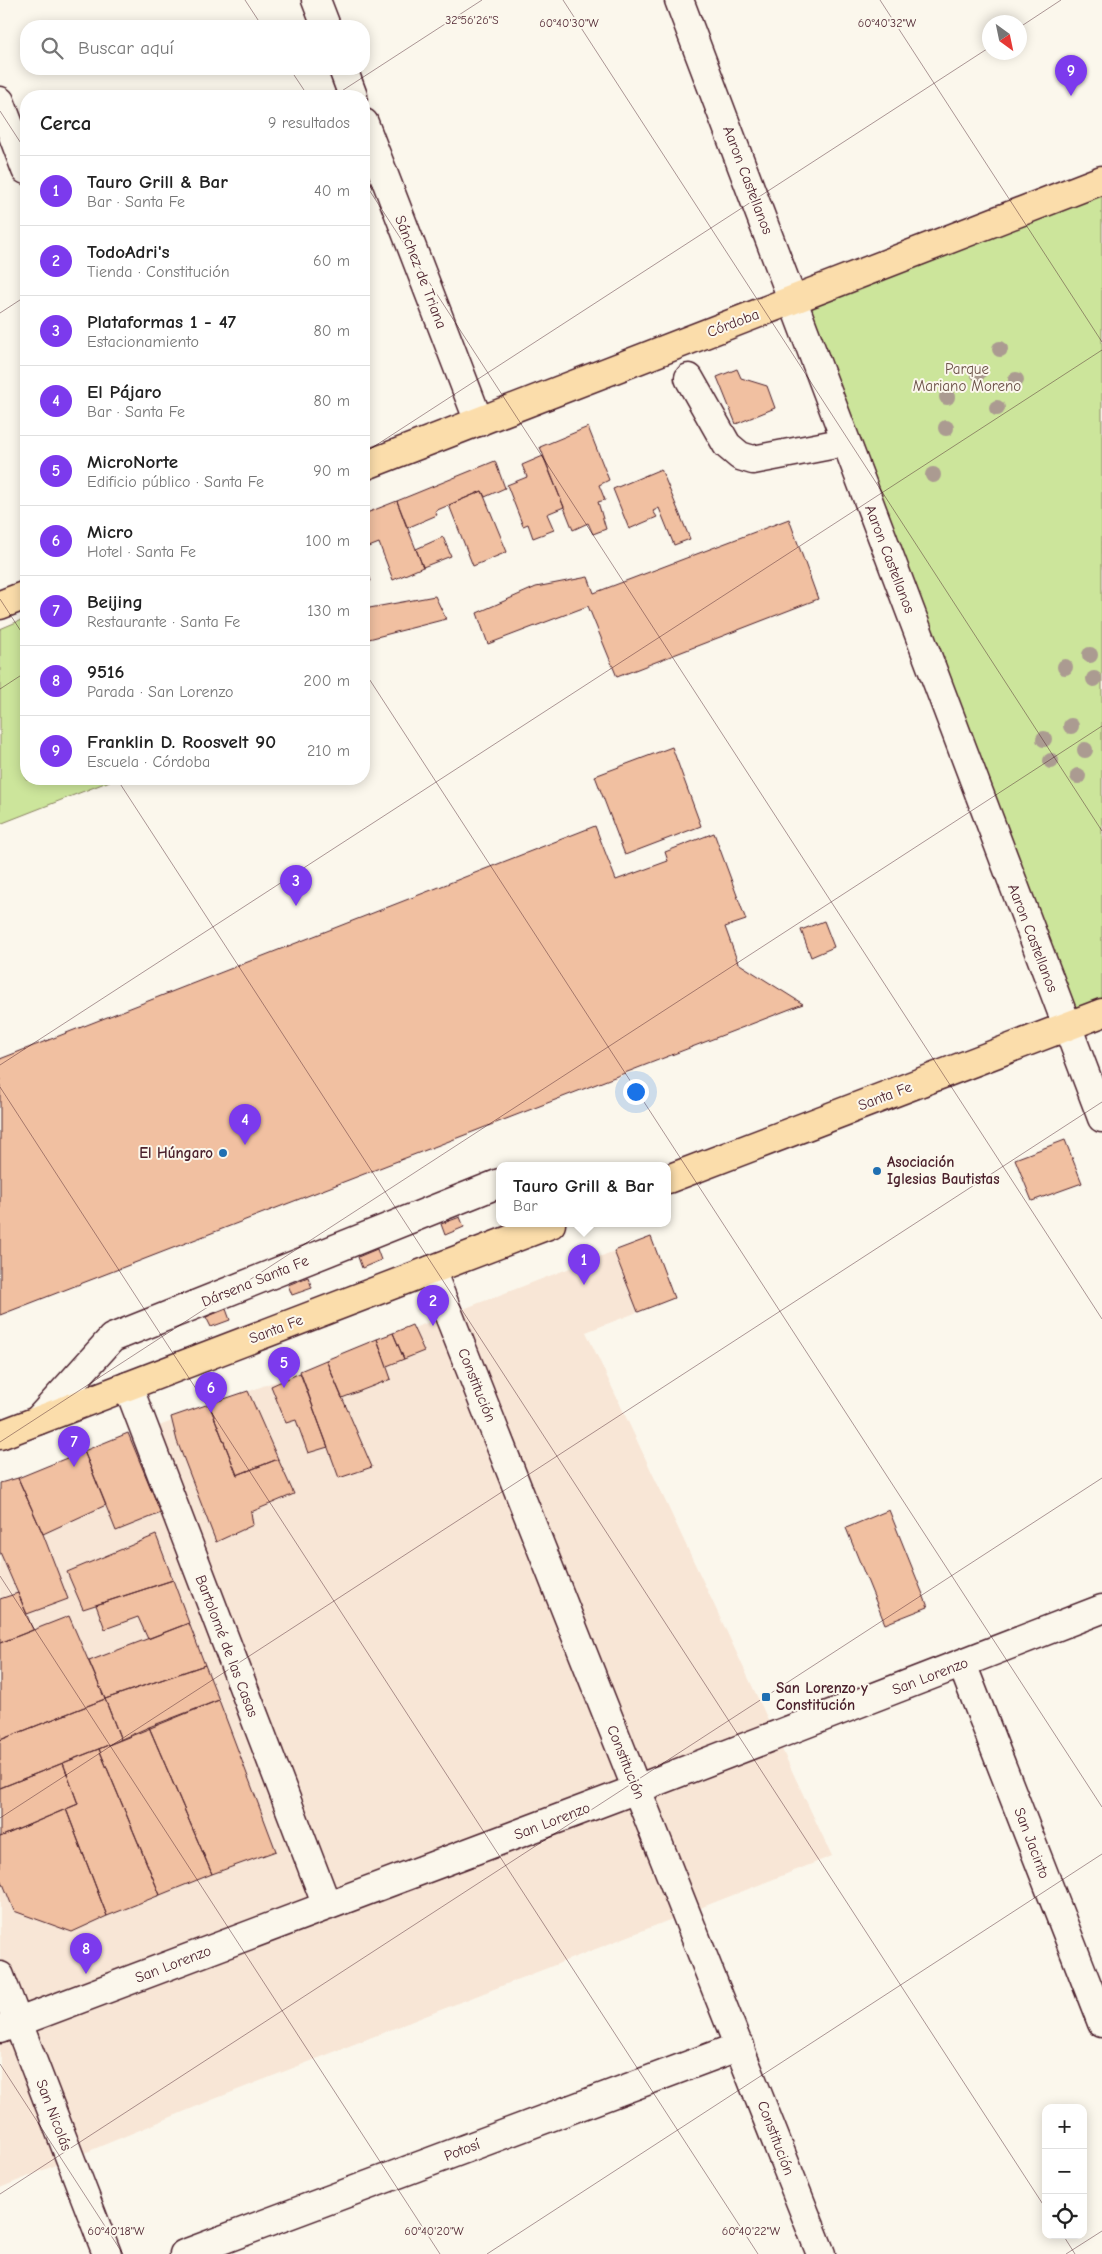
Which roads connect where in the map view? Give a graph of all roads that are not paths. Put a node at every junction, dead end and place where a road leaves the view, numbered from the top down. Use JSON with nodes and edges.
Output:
{"nodes":[{"id":1,"x":316,"y":0,"type":"edge"},
{"id":2,"x":679,"y":0,"type":"edge"},
{"id":3,"x":324,"y":20,"type":"edge"},
{"id":4,"x":345,"y":75,"type":"edge"},
{"id":5,"x":352,"y":90,"type":"edge"},
{"id":6,"x":0,"y":101,"type":"edge"},
{"id":7,"x":370,"y":139,"type":"edge"},
{"id":8,"x":20,"y":154,"type":"edge"},
{"id":9,"x":1102,"y":180,"type":"edge"},
{"id":10,"x":794,"y":300,"type":"junction"},
{"id":11,"x":689,"y":378,"type":"dead end"},
{"id":12,"x":479,"y":422,"type":"junction"},
{"id":13,"x":846,"y":442,"type":"junction"},
{"id":14,"x":370,"y":464,"type":"edge"},
{"id":15,"x":20,"y":597,"type":"edge"},
{"id":16,"x":0,"y":605,"type":"edge"},
{"id":17,"x":1102,"y":1013,"type":"edge"},
{"id":18,"x":1067,"y":1026,"type":"junction"},
{"id":19,"x":1102,"y":1118,"type":"edge"},
{"id":20,"x":671,"y":1178,"type":"edge"},
{"id":21,"x":496,"y":1185,"type":"edge"},
{"id":22,"x":543,"y":1227,"type":"edge"},
{"id":23,"x":431,"y":1270,"type":"junction"},
{"id":24,"x":128,"y":1386,"type":"junction"},
{"id":25,"x":38,"y":1420,"type":"junction"},
{"id":26,"x":0,"y":1435,"type":"edge"},
{"id":27,"x":1102,"y":1610,"type":"edge"},
{"id":28,"x":962,"y":1664,"type":"junction"},
{"id":29,"x":637,"y":1789,"type":"junction"},
{"id":30,"x":327,"y":1906,"type":"junction"},
{"id":31,"x":0,"y":1976,"type":"edge"},
{"id":32,"x":1102,"y":2023,"type":"edge"},
{"id":33,"x":9,"y":2026,"type":"edge"},
{"id":34,"x":740,"y":2046,"type":"junction"},
{"id":35,"x":107,"y":2254,"type":"edge"},
{"id":36,"x":184,"y":2254,"type":"edge"},
{"id":37,"x":821,"y":2254,"type":"edge"}],
"edges":[{"from":1,"to":3,"type":"street"},
{"from":2,"to":10,"type":"street","name":"Aaron Castellanos"},
{"from":4,"to":5,"type":"street"},
{"from":6,"to":8,"type":"street"},
{"from":7,"to":12,"type":"street","name":"Sánchez de Triana"},
{"from":9,"to":10,"type":"main road","name":"Córdoba"},
{"from":10,"to":12,"type":"main road","name":"Córdoba"},
{"from":10,"to":13,"type":"street","name":"Aaron Castellanos"},
{"from":11,"to":13,"type":"street"},
{"from":12,"to":14,"type":"main road","name":"Córdoba"},
{"from":13,"to":18,"type":"street","name":"Aaron Castellanos"},
{"from":15,"to":16,"type":"main road"},
{"from":17,"to":18,"type":"main road","name":"Santa Fe"},
{"from":18,"to":19,"type":"street","name":"Aaron Castellanos"},
{"from":18,"to":20,"type":"main road","name":"Santa Fe"},
{"from":21,"to":25,"type":"street","name":"Dársena Santa Fe"},
{"from":22,"to":23,"type":"main road","name":"Santa Fe"},
{"from":23,"to":24,"type":"main road","name":"Santa Fe"},
{"from":23,"to":29,"type":"street","name":"Constitución"},
{"from":24,"to":25,"type":"main road","name":"Santa Fe"},
{"from":24,"to":30,"type":"street","name":"Bartolomé de las Casas"},
{"from":25,"to":26,"type":"main road","name":"Santa Fe"},
{"from":27,"to":28,"type":"street","name":"San Lorenzo"},
{"from":28,"to":29,"type":"street","name":"San Lorenzo"},
{"from":28,"to":32,"type":"street","name":"San Jacinto"},
{"from":29,"to":30,"type":"street","name":"San Lorenzo"},
{"from":29,"to":34,"type":"street","name":"Constitución"},
{"from":30,"to":33,"type":"street","name":"San Lorenzo"},
{"from":31,"to":33,"type":"street","name":"San Nicolás"},
{"from":33,"to":35,"type":"street","name":"San Nicolás"},
{"from":34,"to":36,"type":"street","name":"Potosí"},
{"from":34,"to":37,"type":"street","name":"Constitución"}]}
